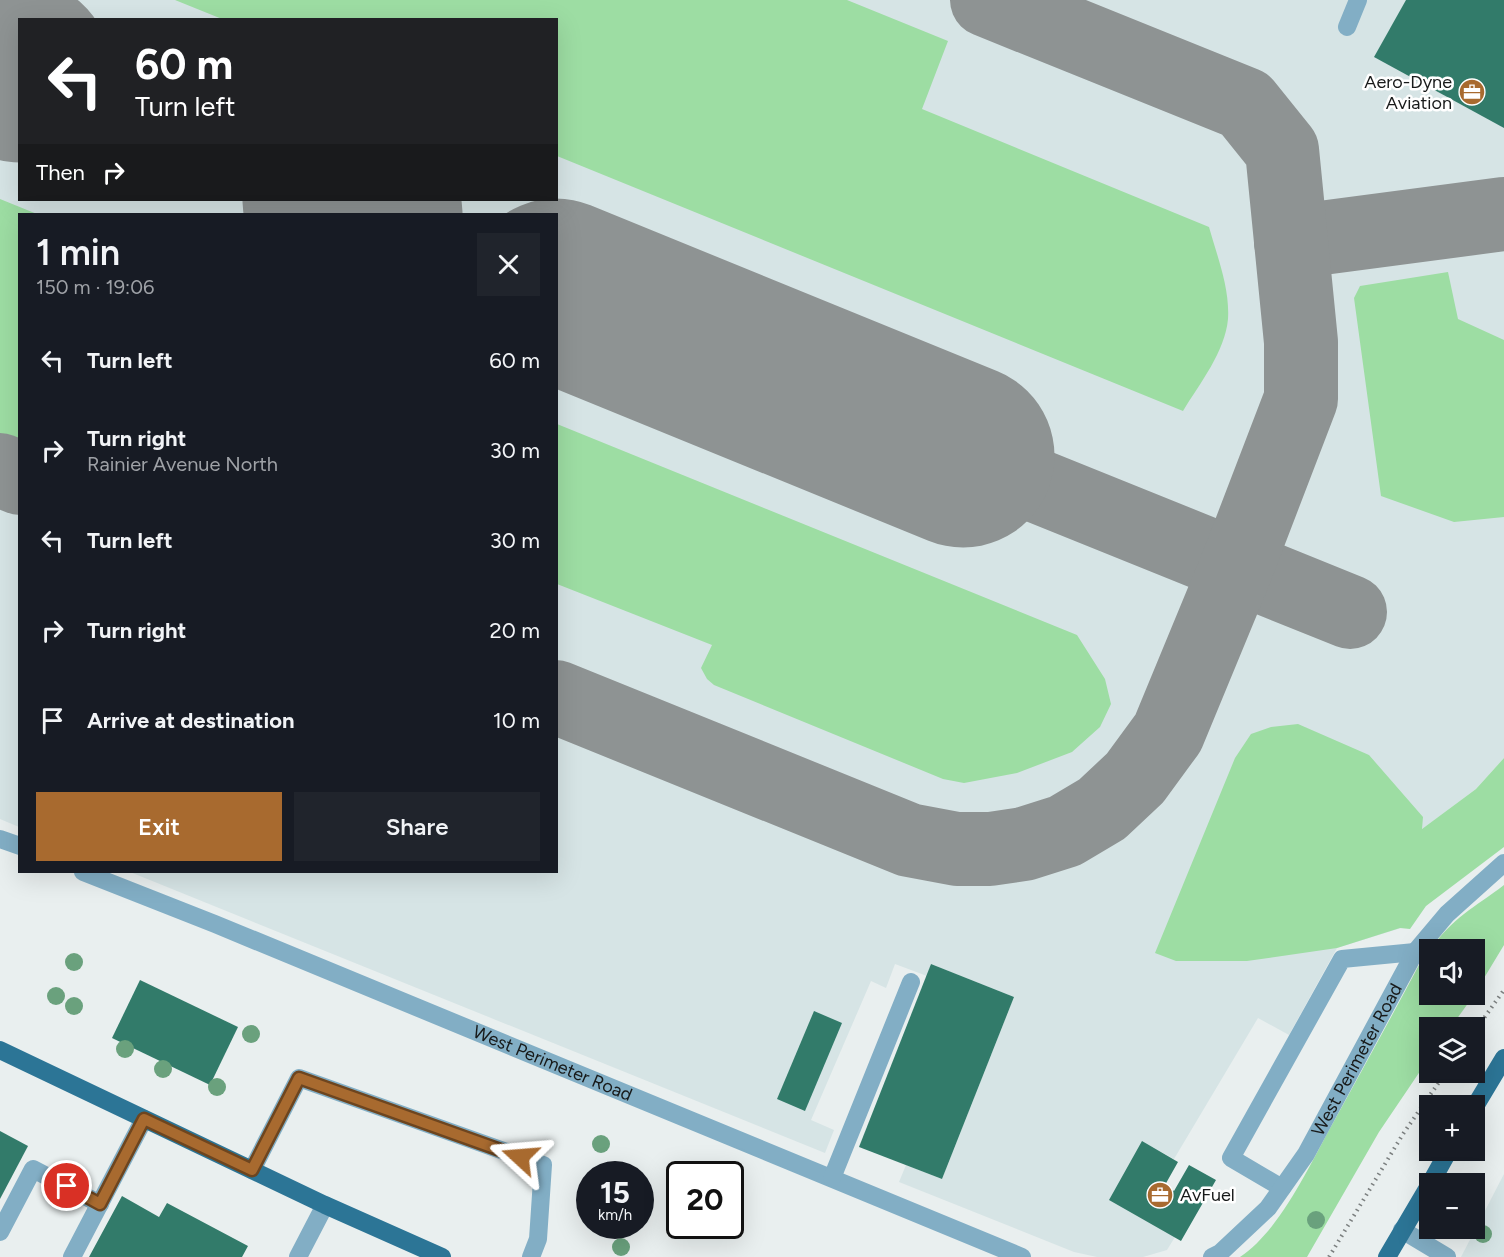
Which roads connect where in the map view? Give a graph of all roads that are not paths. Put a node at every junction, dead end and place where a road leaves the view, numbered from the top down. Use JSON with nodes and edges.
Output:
{"nodes":[{"id":1,"x":1358,"y":0,"type":"edge"},
{"id":2,"x":1347,"y":27,"type":"dead end"},
{"id":3,"x":0,"y":839,"type":"edge"},
{"id":4,"x":18,"y":845,"type":"edge"},
{"id":5,"x":1504,"y":863,"type":"edge"},
{"id":6,"x":86,"y":873,"type":"edge"},
{"id":7,"x":1415,"y":952,"type":"junction"},
{"id":8,"x":911,"y":982,"type":"dead end"},
{"id":9,"x":0,"y":1050,"type":"edge"},
{"id":10,"x":1504,"y":1058,"type":"edge"},
{"id":11,"x":1482,"y":1095,"type":"edge"},
{"id":12,"x":144,"y":1119,"type":"junction"},
{"id":13,"x":252,"y":1170,"type":"junction"},
{"id":14,"x":832,"y":1178,"type":"junction"},
{"id":15,"x":1282,"y":1188,"type":"junction"},
{"id":16,"x":1419,"y":1202,"type":"edge"},
{"id":17,"x":100,"y":1204,"type":"junction"},
{"id":18,"x":325,"y":1205,"type":"junction"},
{"id":19,"x":1402,"y":1230,"type":"junction"},
{"id":20,"x":0,"y":1232,"type":"edge"},
{"id":21,"x":437,"y":1256,"type":"edge"},
{"id":22,"x":72,"y":1257,"type":"edge"},
{"id":23,"x":298,"y":1257,"type":"edge"},
{"id":24,"x":531,"y":1257,"type":"edge"},
{"id":25,"x":1022,"y":1257,"type":"edge"},
{"id":26,"x":1212,"y":1257,"type":"edge"},
{"id":27,"x":1387,"y":1257,"type":"edge"},
{"id":28,"x":1447,"y":1257,"type":"edge"}],
"edges":[{"from":1,"to":2,"type":"street"},
{"from":3,"to":4,"type":"street"},
{"from":5,"to":7,"type":"street","name":"West Perimeter Road"},
{"from":6,"to":14,"type":"street","name":"West Perimeter Road"},
{"from":7,"to":15,"type":"street","name":"West Perimeter Road"},
{"from":7,"to":15,"type":"street"},
{"from":8,"to":14,"type":"street"},
{"from":9,"to":12,"type":"main road"},
{"from":10,"to":11,"type":"main road"},
{"from":12,"to":13,"type":"main road"},
{"from":12,"to":17,"type":"street"},
{"from":13,"to":18,"type":"main road"},
{"from":13,"to":24,"type":"street"},
{"from":14,"to":25,"type":"street","name":"West Perimeter Road"},
{"from":15,"to":26,"type":"street","name":"West Perimeter Road"},
{"from":16,"to":19,"type":"main road"},
{"from":17,"to":20,"type":"street"},
{"from":17,"to":22,"type":"street"},
{"from":18,"to":21,"type":"main road"},
{"from":18,"to":23,"type":"street"},
{"from":19,"to":27,"type":"main road"},
{"from":19,"to":28,"type":"street"}]}
